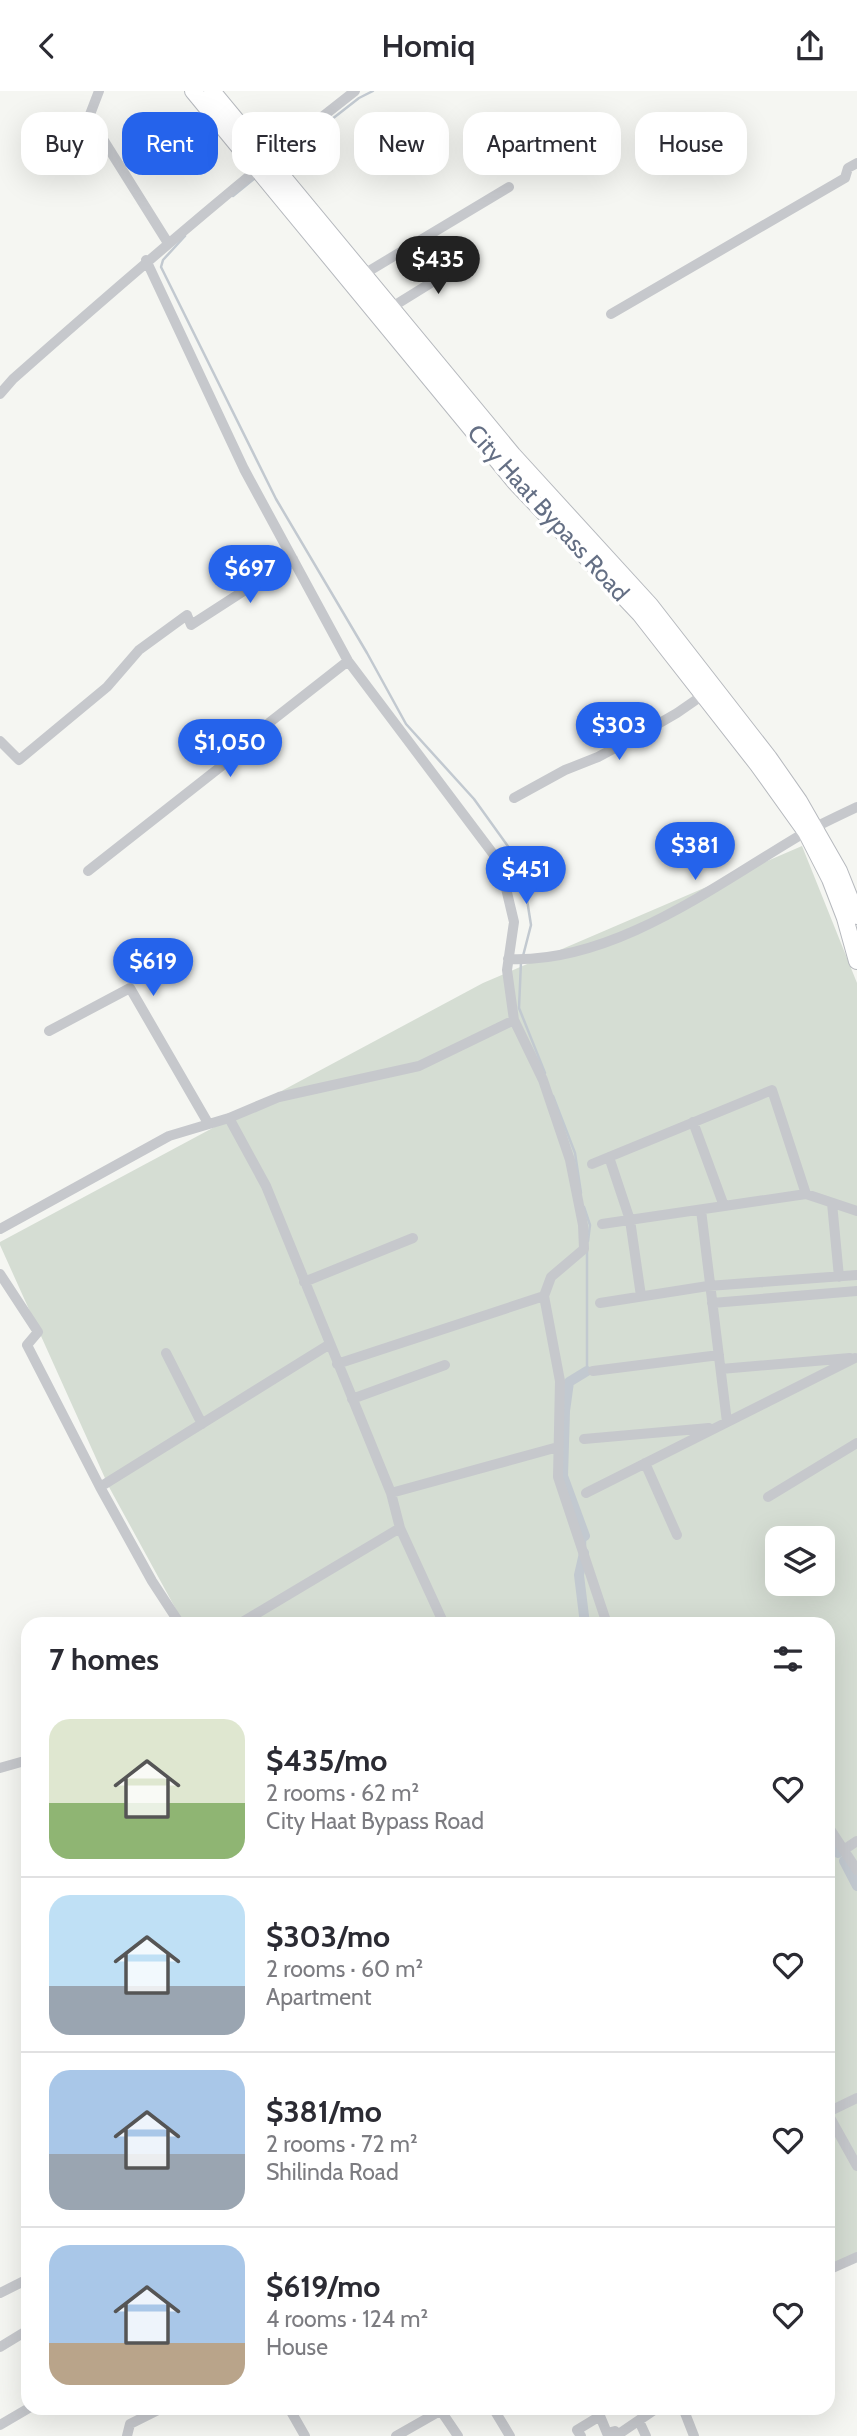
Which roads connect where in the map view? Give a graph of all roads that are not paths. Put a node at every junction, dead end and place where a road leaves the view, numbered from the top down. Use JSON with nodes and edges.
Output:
{"nodes":[{"id":1,"x":99,"y":91,"type":"edge"},
{"id":2,"x":193,"y":91,"type":"edge"},
{"id":3,"x":212,"y":91,"type":"edge"},
{"id":4,"x":355,"y":91,"type":"edge"},
{"id":5,"x":328,"y":112,"type":"edge"},
{"id":6,"x":232,"y":119,"type":"edge"},
{"id":7,"x":232,"y":131,"type":"edge"},
{"id":8,"x":857,"y":163,"type":"edge"},
{"id":9,"x":249,"y":175,"type":"edge"},
{"id":10,"x":272,"y":175,"type":"edge"},
{"id":11,"x":274,"y":175,"type":"edge"},
{"id":12,"x":509,"y":187,"type":"dead end"},
{"id":13,"x":168,"y":243,"type":"junction"},
{"id":14,"x":146,"y":260,"type":"junction"},
{"id":15,"x":468,"y":260,"type":"dead end"},
{"id":16,"x":364,"y":274,"type":"junction"},
{"id":17,"x":392,"y":307,"type":"junction"},
{"id":18,"x":611,"y":314,"type":"dead end"},
{"id":19,"x":0,"y":394,"type":"edge"},
{"id":20,"x":293,"y":559,"type":"junction"},
{"id":21,"x":348,"y":661,"type":"junction"},
{"id":22,"x":703,"y":695,"type":"junction"},
{"id":23,"x":0,"y":741,"type":"edge"},
{"id":24,"x":514,"y":798,"type":"dead end"},
{"id":25,"x":857,"y":807,"type":"edge"},
{"id":26,"x":811,"y":830,"type":"junction"},
{"id":27,"x":88,"y":871,"type":"dead end"},
{"id":28,"x":857,"y":916,"type":"edge"},
{"id":29,"x":510,"y":959,"type":"junction"},
{"id":30,"x":857,"y":961,"type":"edge"},
{"id":31,"x":514,"y":1020,"type":"junction"},
{"id":32,"x":49,"y":1031,"type":"dead end"},
{"id":33,"x":229,"y":1118,"type":"junction"},
{"id":34,"x":693,"y":1122,"type":"junction"},
{"id":35,"x":208,"y":1123,"type":"junction"},
{"id":36,"x":609,"y":1157,"type":"junction"},
{"id":37,"x":593,"y":1164,"type":"dead end"},
{"id":38,"x":806,"y":1194,"type":"junction"},
{"id":39,"x":832,"y":1203,"type":"junction"},
{"id":40,"x":724,"y":1206,"type":"junction"},
{"id":41,"x":701,"y":1210,"type":"junction"},
{"id":42,"x":857,"y":1211,"type":"edge"},
{"id":43,"x":630,"y":1220,"type":"junction"},
{"id":44,"x":602,"y":1224,"type":"dead end"},
{"id":45,"x":0,"y":1229,"type":"edge"},
{"id":46,"x":413,"y":1238,"type":"dead end"},
{"id":47,"x":0,"y":1274,"type":"edge"},
{"id":48,"x":857,"y":1275,"type":"edge"},
{"id":49,"x":839,"y":1277,"type":"junction"},
{"id":50,"x":304,"y":1282,"type":"junction"},
{"id":51,"x":710,"y":1286,"type":"junction"},
{"id":52,"x":857,"y":1291,"type":"edge"},
{"id":53,"x":544,"y":1296,"type":"junction"},
{"id":54,"x":641,"y":1296,"type":"junction"},
{"id":55,"x":600,"y":1303,"type":"dead end"},
{"id":56,"x":712,"y":1303,"type":"junction"},
{"id":57,"x":330,"y":1344,"type":"junction"},
{"id":58,"x":166,"y":1353,"type":"dead end"},
{"id":59,"x":719,"y":1355,"type":"junction"},
{"id":60,"x":856,"y":1358,"type":"edge"},
{"id":61,"x":337,"y":1364,"type":"junction"},
{"id":62,"x":445,"y":1364,"type":"dead end"},
{"id":63,"x":720,"y":1369,"type":"junction"},
{"id":64,"x":593,"y":1371,"type":"dead end"},
{"id":65,"x":352,"y":1399,"type":"junction"},
{"id":66,"x":727,"y":1422,"type":"junction"},
{"id":67,"x":202,"y":1424,"type":"junction"},
{"id":68,"x":716,"y":1427,"type":"junction"},
{"id":69,"x":584,"y":1439,"type":"dead end"},
{"id":70,"x":857,"y":1443,"type":"edge"},
{"id":71,"x":558,"y":1447,"type":"junction"},
{"id":72,"x":645,"y":1463,"type":"junction"},
{"id":73,"x":100,"y":1487,"type":"junction"},
{"id":74,"x":391,"y":1493,"type":"junction"},
{"id":75,"x":586,"y":1493,"type":"dead end"},
{"id":76,"x":768,"y":1497,"type":"dead end"},
{"id":77,"x":400,"y":1528,"type":"junction"},
{"id":78,"x":677,"y":1535,"type":"dead end"},
{"id":79,"x":175,"y":1617,"type":"edge"},
{"id":80,"x":251,"y":1617,"type":"edge"},
{"id":81,"x":441,"y":1617,"type":"edge"},
{"id":82,"x":605,"y":1617,"type":"edge"},
{"id":83,"x":21,"y":1760,"type":"edge"},
{"id":84,"x":0,"y":1768,"type":"edge"},
{"id":85,"x":835,"y":1835,"type":"edge"},
{"id":86,"x":857,"y":1841,"type":"edge"},
{"id":87,"x":845,"y":1849,"type":"junction"},
{"id":88,"x":857,"y":1870,"type":"edge"},
{"id":89,"x":857,"y":2098,"type":"edge"},
{"id":90,"x":835,"y":2109,"type":"edge"},
{"id":91,"x":835,"y":2126,"type":"edge"},
{"id":92,"x":857,"y":2166,"type":"edge"},
{"id":93,"x":857,"y":2257,"type":"edge"},
{"id":94,"x":835,"y":2264,"type":"edge"},
{"id":95,"x":21,"y":2282,"type":"edge"},
{"id":96,"x":0,"y":2293,"type":"edge"},
{"id":97,"x":21,"y":2334,"type":"edge"},
{"id":98,"x":0,"y":2347,"type":"edge"},
{"id":99,"x":21,"y":2413,"type":"edge"},
{"id":100,"x":148,"y":2415,"type":"edge"},
{"id":101,"x":293,"y":2415,"type":"edge"},
{"id":102,"x":429,"y":2415,"type":"edge"},
{"id":103,"x":443,"y":2415,"type":"edge"},
{"id":104,"x":497,"y":2415,"type":"edge"},
{"id":105,"x":594,"y":2415,"type":"edge"},
{"id":106,"x":598,"y":2415,"type":"edge"},
{"id":107,"x":647,"y":2415,"type":"edge"},
{"id":108,"x":685,"y":2415,"type":"edge"},
{"id":109,"x":639,"y":2421,"type":"junction"},
{"id":110,"x":0,"y":2425,"type":"edge"},
{"id":111,"x":127,"y":2436,"type":"edge"},
{"id":112,"x":305,"y":2436,"type":"edge"},
{"id":113,"x":396,"y":2436,"type":"edge"},
{"id":114,"x":458,"y":2436,"type":"edge"},
{"id":115,"x":510,"y":2436,"type":"edge"},
{"id":116,"x":581,"y":2436,"type":"edge"},
{"id":117,"x":616,"y":2436,"type":"edge"},
{"id":118,"x":646,"y":2436,"type":"edge"},
{"id":119,"x":694,"y":2436,"type":"edge"}],
"edges":[{"from":1,"to":13,"type":"street"},
{"from":2,"to":7,"type":"main road","name":"City Haat Bypass Road"},
{"from":3,"to":6,"type":"main road","name":"City Haat Bypass Road"},
{"from":4,"to":5,"type":"street"},
{"from":8,"to":18,"type":"street"},
{"from":9,"to":13,"type":"street"},
{"from":10,"to":22,"type":"main road","name":"City Haat Bypass Road"},
{"from":11,"to":16,"type":"main road","name":"City Haat Bypass Road"},
{"from":12,"to":16,"type":"street"},
{"from":13,"to":14,"type":"street"},
{"from":14,"to":19,"type":"street"},
{"from":14,"to":20,"type":"street"},
{"from":15,"to":17,"type":"street"},
{"from":16,"to":17,"type":"main road","name":"City Haat Bypass Road"},
{"from":17,"to":26,"type":"main road","name":"City Haat Bypass Road"},
{"from":20,"to":21,"type":"street"},
{"from":20,"to":23,"type":"street"},
{"from":21,"to":27,"type":"street"},
{"from":21,"to":29,"type":"street"},
{"from":22,"to":24,"type":"street"},
{"from":22,"to":26,"type":"main road","name":"City Haat Bypass Road"},
{"from":25,"to":26,"type":"street"},
{"from":26,"to":28,"type":"main road","name":"City Haat Bypass Road"},
{"from":26,"to":29,"type":"street"},
{"from":26,"to":30,"type":"main road","name":"City Haat Bypass Road"},
{"from":29,"to":31,"type":"street"},
{"from":31,"to":33,"type":"street"},
{"from":31,"to":53,"type":"street"},
{"from":32,"to":35,"type":"street"},
{"from":33,"to":35,"type":"street"},
{"from":33,"to":50,"type":"street"},
{"from":34,"to":36,"type":"street"},
{"from":34,"to":38,"type":"street"},
{"from":34,"to":40,"type":"street"},
{"from":35,"to":45,"type":"street"},
{"from":36,"to":37,"type":"street"},
{"from":36,"to":43,"type":"street"},
{"from":38,"to":39,"type":"street"},
{"from":38,"to":40,"type":"street"},
{"from":39,"to":42,"type":"street"},
{"from":39,"to":49,"type":"street"},
{"from":40,"to":41,"type":"street"},
{"from":41,"to":43,"type":"street"},
{"from":41,"to":51,"type":"street"},
{"from":43,"to":44,"type":"street"},
{"from":43,"to":54,"type":"street"},
{"from":46,"to":50,"type":"street"},
{"from":47,"to":73,"type":"street"},
{"from":48,"to":49,"type":"street"},
{"from":49,"to":51,"type":"street"},
{"from":50,"to":57,"type":"street"},
{"from":51,"to":54,"type":"street"},
{"from":51,"to":56,"type":"street"},
{"from":52,"to":56,"type":"street"},
{"from":53,"to":61,"type":"street"},
{"from":53,"to":71,"type":"street"},
{"from":54,"to":55,"type":"street"},
{"from":56,"to":59,"type":"street"},
{"from":57,"to":61,"type":"street"},
{"from":57,"to":67,"type":"street"},
{"from":58,"to":67,"type":"street"},
{"from":59,"to":63,"type":"street"},
{"from":59,"to":64,"type":"street"},
{"from":60,"to":63,"type":"street"},
{"from":60,"to":66,"type":"street"},
{"from":61,"to":65,"type":"street"},
{"from":62,"to":65,"type":"street"},
{"from":63,"to":66,"type":"street"},
{"from":65,"to":74,"type":"street"},
{"from":66,"to":68,"type":"street"},
{"from":67,"to":73,"type":"street"},
{"from":68,"to":69,"type":"street"},
{"from":68,"to":72,"type":"street"},
{"from":70,"to":76,"type":"street"},
{"from":71,"to":74,"type":"street"},
{"from":71,"to":82,"type":"street"},
{"from":72,"to":75,"type":"street"},
{"from":72,"to":78,"type":"street"},
{"from":73,"to":79,"type":"street"},
{"from":74,"to":77,"type":"street"},
{"from":77,"to":80,"type":"street"},
{"from":77,"to":81,"type":"street"},
{"from":83,"to":84,"type":"street"},
{"from":85,"to":87,"type":"street"},
{"from":86,"to":87,"type":"street"},
{"from":87,"to":88,"type":"street"},
{"from":89,"to":90,"type":"street"},
{"from":91,"to":92,"type":"street"},
{"from":93,"to":94,"type":"street"},
{"from":95,"to":96,"type":"street"},
{"from":97,"to":98,"type":"street"},
{"from":99,"to":110,"type":"street"},
{"from":100,"to":111,"type":"street"},
{"from":101,"to":112,"type":"street"},
{"from":102,"to":113,"type":"street"},
{"from":103,"to":114,"type":"street"},
{"from":104,"to":115,"type":"street"},
{"from":105,"to":116,"type":"street"},
{"from":106,"to":117,"type":"street"},
{"from":107,"to":109,"type":"street"},
{"from":108,"to":119,"type":"street"},
{"from":109,"to":117,"type":"street"},
{"from":109,"to":118,"type":"street"}]}
